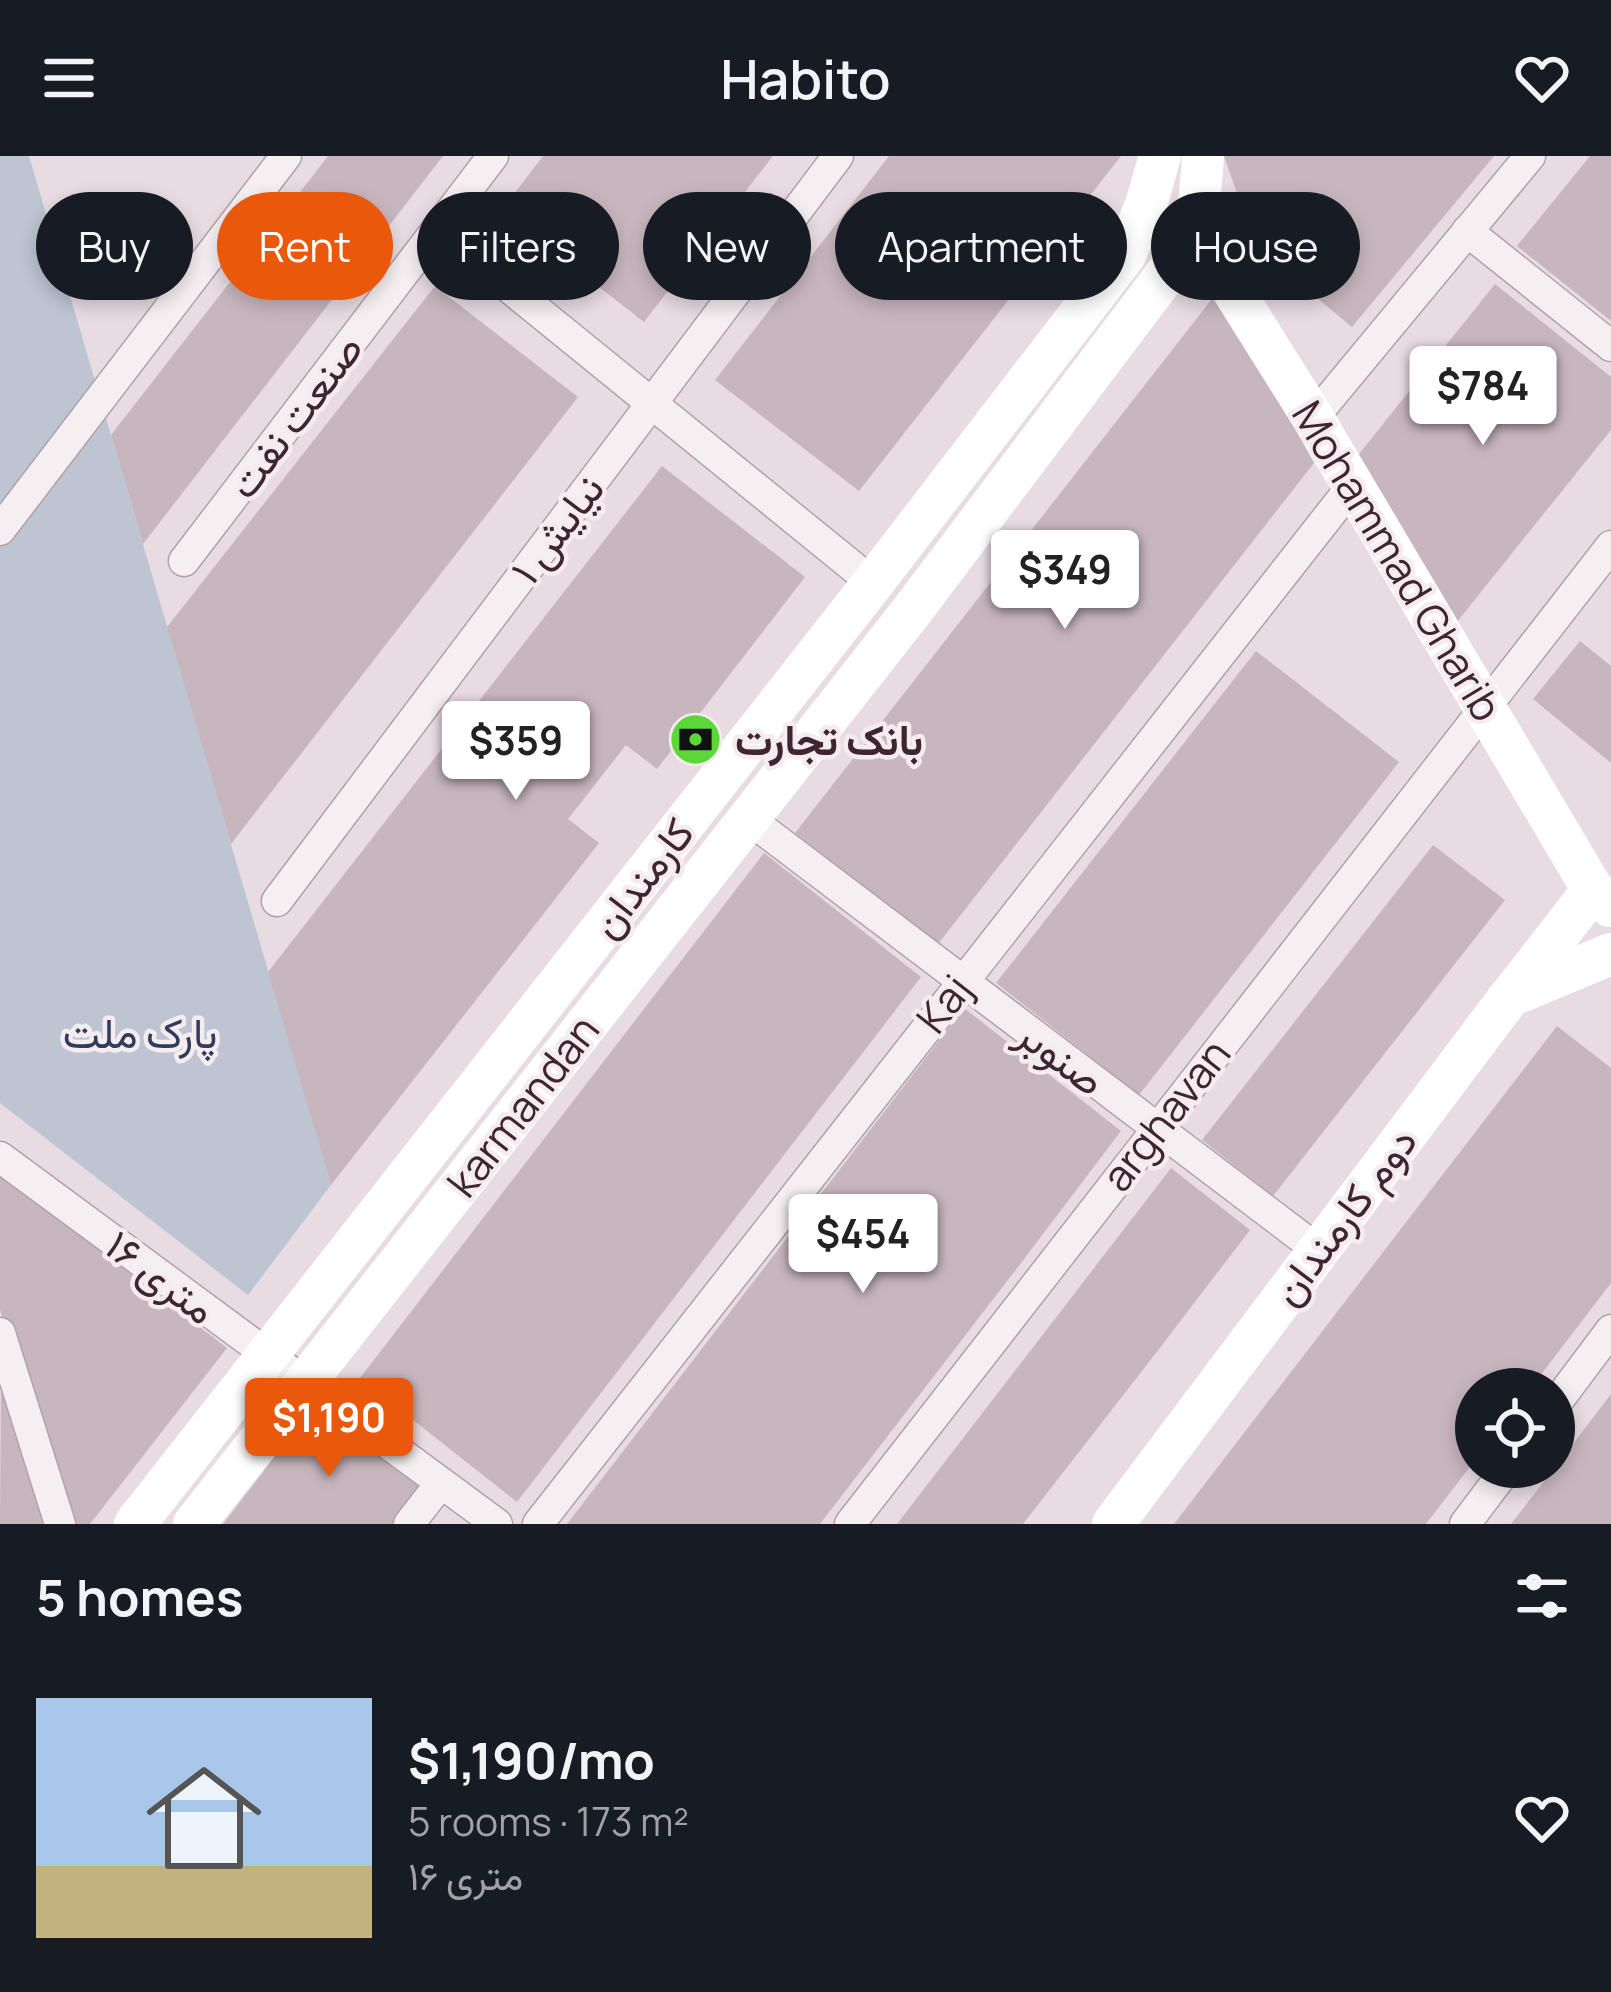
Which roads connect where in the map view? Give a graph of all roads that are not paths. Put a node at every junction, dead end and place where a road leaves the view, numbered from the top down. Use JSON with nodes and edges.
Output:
{"nodes":[{"id":1,"x":286,"y":156,"type":"edge"},
{"id":2,"x":493,"y":156,"type":"edge"},
{"id":3,"x":838,"y":156,"type":"edge"},
{"id":4,"x":1160,"y":156,"type":"edge"},
{"id":5,"x":1203,"y":156,"type":"edge"},
{"id":6,"x":1529,"y":156,"type":"edge"},
{"id":7,"x":465,"y":192,"type":"edge"},
{"id":8,"x":1200,"y":192,"type":"edge"},
{"id":9,"x":1467,"y":231,"type":"junction"},
{"id":10,"x":417,"y":255,"type":"edge"},
{"id":11,"x":1151,"y":294,"type":"edge"},
{"id":12,"x":525,"y":300,"type":"edge"},
{"id":13,"x":1239,"y":300,"type":"edge"},
{"id":14,"x":1611,"y":346,"type":"edge"},
{"id":15,"x":652,"y":403,"type":"junction"},
{"id":16,"x":1313,"y":418,"type":"junction"},
{"id":17,"x":1353,"y":485,"type":"junction"},
{"id":18,"x":0,"y":530,"type":"edge"},
{"id":19,"x":1611,"y":546,"type":"edge"},
{"id":20,"x":184,"y":561,"type":"dead end"},
{"id":21,"x":873,"y":583,"type":"junction"},
{"id":22,"x":911,"y":612,"type":"junction"},
{"id":23,"x":1484,"y":708,"type":"junction"},
{"id":24,"x":748,"y":819,"type":"junction"},
{"id":25,"x":1605,"y":889,"type":"edge"},
{"id":26,"x":277,"y":901,"type":"dead end"},
{"id":27,"x":1611,"y":954,"type":"edge"},
{"id":28,"x":961,"y":982,"type":"junction"},
{"id":29,"x":1510,"y":996,"type":"junction"},
{"id":30,"x":1155,"y":1128,"type":"junction"},
{"id":31,"x":0,"y":1157,"type":"edge"},
{"id":32,"x":1318,"y":1250,"type":"junction"},
{"id":33,"x":1611,"y":1330,"type":"edge"},
{"id":34,"x":0,"y":1333,"type":"edge"},
{"id":35,"x":268,"y":1357,"type":"junction"},
{"id":36,"x":1575,"y":1378,"type":"edge"},
{"id":37,"x":304,"y":1382,"type":"junction"},
{"id":38,"x":441,"y":1483,"type":"junction"},
{"id":39,"x":1493,"y":1488,"type":"edge"},
{"id":40,"x":60,"y":1524,"type":"edge"},
{"id":41,"x":135,"y":1524,"type":"edge"},
{"id":42,"x":194,"y":1524,"type":"edge"},
{"id":43,"x":409,"y":1524,"type":"edge"},
{"id":44,"x":497,"y":1524,"type":"edge"},
{"id":45,"x":538,"y":1524,"type":"edge"},
{"id":46,"x":850,"y":1524,"type":"edge"},
{"id":47,"x":1113,"y":1524,"type":"edge"},
{"id":48,"x":1466,"y":1524,"type":"edge"}],
"edges":[{"from":1,"to":18,"type":"street"},
{"from":2,"to":7,"type":"street","name":"صنعت نفت"},
{"from":3,"to":15,"type":"street","name":"نیایش ۱"},
{"from":4,"to":21,"type":"main road","name":"کارمندان"},
{"from":5,"to":8,"type":"main road"},
{"from":6,"to":9,"type":"street"},
{"from":9,"to":14,"type":"street"},
{"from":9,"to":16,"type":"street"},
{"from":10,"to":20,"type":"street","name":"صنعت نفت"},
{"from":11,"to":22,"type":"main road","name":"karmandan"},
{"from":12,"to":15,"type":"street"},
{"from":13,"to":16,"type":"main road","name":"Mohammad Gharib"},
{"from":15,"to":21,"type":"street"},
{"from":15,"to":26,"type":"street","name":"نیایش ۱"},
{"from":16,"to":17,"type":"main road","name":"Mohammad Gharib"},
{"from":17,"to":23,"type":"main road","name":"Mohammad Gharib"},
{"from":17,"to":28,"type":"street","name":"Kaj"},
{"from":19,"to":23,"type":"street","name":"arghavan"},
{"from":21,"to":22,"type":"main road"},
{"from":21,"to":35,"type":"main road","name":"کارمندان"},
{"from":22,"to":24,"type":"main road","name":"karmandan"},
{"from":23,"to":25,"type":"main road","name":"Mohammad Gharib"},
{"from":23,"to":30,"type":"street","name":"arghavan"},
{"from":24,"to":28,"type":"street","name":"صنوبر"},
{"from":24,"to":37,"type":"main road","name":"karmandan"},
{"from":25,"to":29,"type":"main road","name":"دوم کارمندان"},
{"from":27,"to":29,"type":"main road"},
{"from":28,"to":30,"type":"street","name":"صنوبر"},
{"from":28,"to":45,"type":"street","name":"Kaj"},
{"from":29,"to":32,"type":"main road","name":"دوم کارمندان"},
{"from":30,"to":32,"type":"street","name":"صنوبر"},
{"from":30,"to":46,"type":"street","name":"arghavan"},
{"from":31,"to":35,"type":"street","name":"۱۶ متری"},
{"from":32,"to":47,"type":"main road","name":"دوم کارمندان"},
{"from":33,"to":36,"type":"street"},
{"from":34,"to":40,"type":"street"},
{"from":35,"to":37,"type":"street","name":"۱۶ متری"},
{"from":35,"to":41,"type":"main road","name":"کارمندان"},
{"from":37,"to":38,"type":"street","name":"۱۶ متری"},
{"from":37,"to":42,"type":"main road","name":"karmandan"},
{"from":38,"to":43,"type":"street"},
{"from":38,"to":44,"type":"street","name":"۱۶ متری"},
{"from":39,"to":48,"type":"street"}]}
